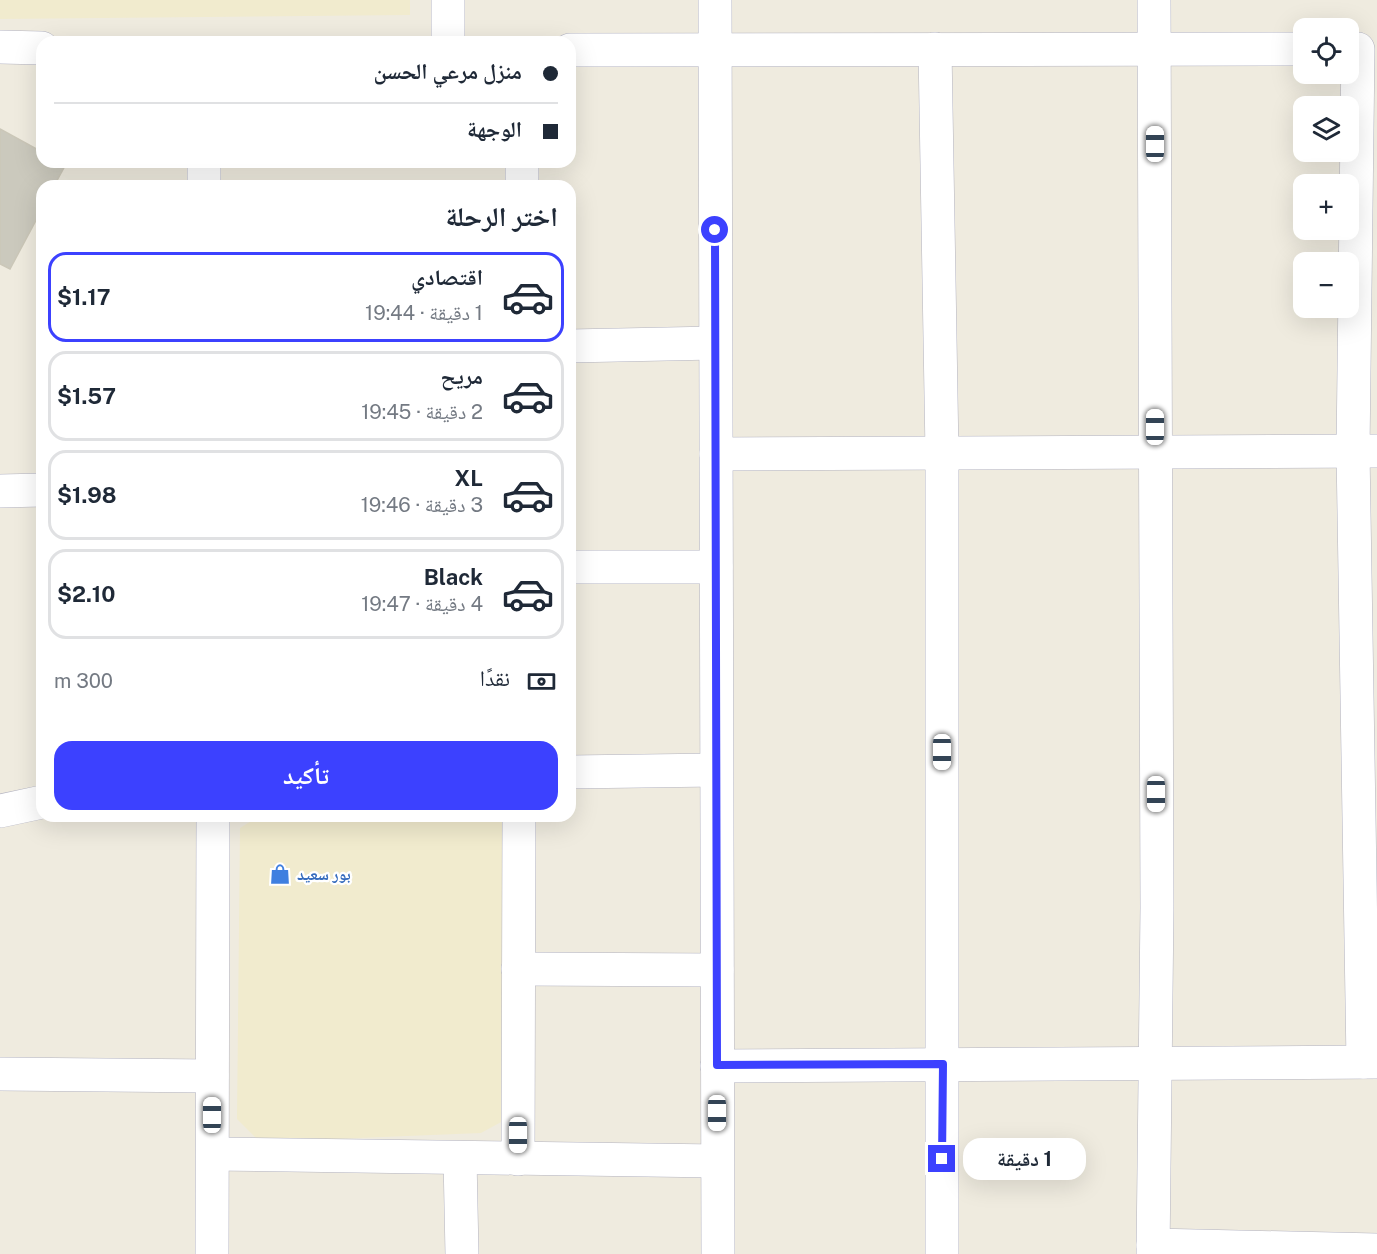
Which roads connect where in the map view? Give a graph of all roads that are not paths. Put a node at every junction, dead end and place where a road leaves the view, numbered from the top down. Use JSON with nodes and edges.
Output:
{"nodes":[{"id":1,"x":448,"y":0,"type":"edge"},
{"id":2,"x":714,"y":0,"type":"edge"},
{"id":3,"x":1154,"y":0,"type":"edge"},
{"id":4,"x":448,"y":36,"type":"edge"},
{"id":5,"x":0,"y":47,"type":"edge"},
{"id":6,"x":36,"y":48,"type":"edge"},
{"id":7,"x":1154,"y":49,"type":"junction"},
{"id":8,"x":1293,"y":49,"type":"edge"},
{"id":9,"x":1361,"y":49,"type":"edge"},
{"id":10,"x":576,"y":50,"type":"edge"},
{"id":11,"x":715,"y":50,"type":"junction"},
{"id":12,"x":935,"y":50,"type":"junction"},
{"id":13,"x":716,"y":343,"type":"junction"},
{"id":14,"x":576,"y":346,"type":"edge"},
{"id":15,"x":1155,"y":451,"type":"junction"},
{"id":16,"x":1365,"y":451,"type":"edge"},
{"id":17,"x":942,"y":453,"type":"junction"},
{"id":18,"x":716,"y":454,"type":"junction"},
{"id":19,"x":36,"y":490,"type":"edge"},
{"id":20,"x":0,"y":491,"type":"edge"},
{"id":21,"x":576,"y":567,"type":"edge"},
{"id":22,"x":716,"y":567,"type":"junction"},
{"id":23,"x":1367,"y":684,"type":"edge"},
{"id":24,"x":716,"y":770,"type":"junction"},
{"id":25,"x":576,"y":772,"type":"edge"},
{"id":26,"x":36,"y":803,"type":"edge"},
{"id":27,"x":0,"y":811,"type":"edge"},
{"id":28,"x":213,"y":822,"type":"edge"},
{"id":29,"x":519,"y":822,"type":"edge"},
{"id":30,"x":518,"y":969,"type":"junction"},
{"id":31,"x":717,"y":970,"type":"junction"},
{"id":32,"x":1370,"y":1062,"type":"edge"},
{"id":33,"x":1155,"y":1063,"type":"junction"},
{"id":34,"x":943,"y":1064,"type":"junction"},
{"id":35,"x":717,"y":1065,"type":"junction"},
{"id":36,"x":0,"y":1074,"type":"edge"},
{"id":37,"x":212,"y":1076,"type":"junction"},
{"id":38,"x":213,"y":1154,"type":"junction"},
{"id":39,"x":460,"y":1158,"type":"junction"},
{"id":40,"x":518,"y":1159,"type":"junction"},
{"id":41,"x":717,"y":1161,"type":"junction"},
{"id":42,"x":1153,"y":1250,"type":"edge"},
{"id":43,"x":1377,"y":1250,"type":"edge"},
{"id":44,"x":212,"y":1254,"type":"edge"},
{"id":45,"x":462,"y":1254,"type":"edge"},
{"id":46,"x":718,"y":1254,"type":"edge"},
{"id":47,"x":942,"y":1254,"type":"edge"}],
"edges":[{"from":1,"to":4,"type":"street"},
{"from":2,"to":11,"type":"street"},
{"from":3,"to":7,"type":"street"},
{"from":5,"to":6,"type":"street"},
{"from":7,"to":8,"type":"street"},
{"from":7,"to":12,"type":"street"},
{"from":7,"to":15,"type":"street"},
{"from":9,"to":16,"type":"street"},
{"from":10,"to":11,"type":"street"},
{"from":11,"to":12,"type":"street"},
{"from":11,"to":13,"type":"street"},
{"from":12,"to":17,"type":"street"},
{"from":13,"to":14,"type":"street"},
{"from":13,"to":18,"type":"street"},
{"from":15,"to":16,"type":"street"},
{"from":15,"to":17,"type":"street"},
{"from":15,"to":33,"type":"street"},
{"from":16,"to":23,"type":"street"},
{"from":17,"to":18,"type":"street"},
{"from":17,"to":34,"type":"street"},
{"from":18,"to":22,"type":"street"},
{"from":19,"to":20,"type":"street"},
{"from":21,"to":22,"type":"street"},
{"from":22,"to":24,"type":"street"},
{"from":23,"to":32,"type":"street"},
{"from":24,"to":25,"type":"street"},
{"from":24,"to":31,"type":"street"},
{"from":26,"to":27,"type":"street"},
{"from":28,"to":37,"type":"street"},
{"from":29,"to":30,"type":"street"},
{"from":30,"to":31,"type":"street"},
{"from":30,"to":40,"type":"street"},
{"from":31,"to":35,"type":"street"},
{"from":32,"to":33,"type":"street"},
{"from":33,"to":34,"type":"street"},
{"from":33,"to":42,"type":"street"},
{"from":34,"to":35,"type":"street"},
{"from":34,"to":47,"type":"street"},
{"from":35,"to":41,"type":"street"},
{"from":36,"to":37,"type":"street"},
{"from":37,"to":38,"type":"street"},
{"from":38,"to":39,"type":"street"},
{"from":38,"to":44,"type":"street"},
{"from":39,"to":40,"type":"street"},
{"from":39,"to":45,"type":"street"},
{"from":40,"to":41,"type":"street"},
{"from":41,"to":46,"type":"street"},
{"from":42,"to":43,"type":"street"}]}
